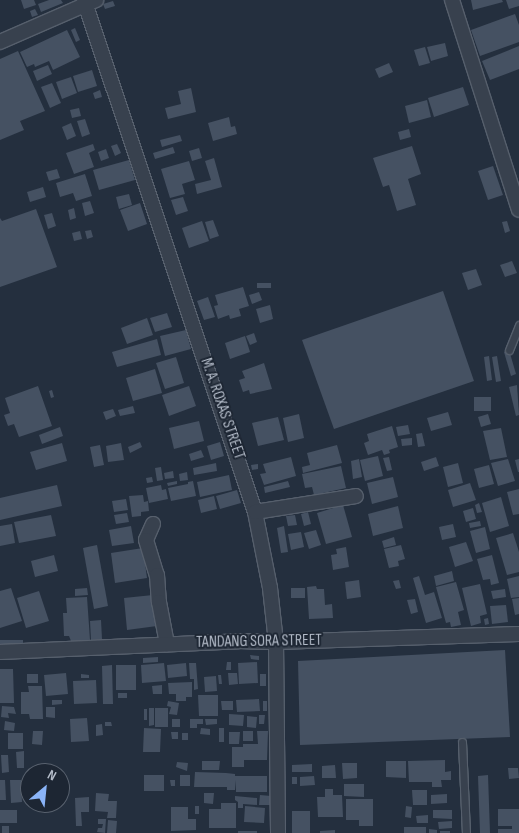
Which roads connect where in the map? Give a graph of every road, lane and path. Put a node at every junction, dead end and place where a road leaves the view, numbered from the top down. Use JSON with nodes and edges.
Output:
{"nodes":[{"id":1,"x":452,"y":0,"type":"edge"},
{"id":2,"x":88,"y":2,"type":"edge"},
{"id":3,"x":0,"y":42,"type":"edge"},
{"id":4,"x":519,"y":210,"type":"edge"},
{"id":5,"x":519,"y":325,"type":"edge"},
{"id":6,"x":509,"y":350,"type":"dead end"},
{"id":7,"x":356,"y":496,"type":"dead end"},
{"id":8,"x":255,"y":512,"type":"junction"},
{"id":9,"x":153,"y":524,"type":"dead end"},
{"id":10,"x":519,"y":634,"type":"edge"},
{"id":11,"x":276,"y":642,"type":"junction"},
{"id":12,"x":167,"y":644,"type":"junction"},
{"id":13,"x":0,"y":652,"type":"edge"},
{"id":14,"x":462,"y":742,"type":"dead end"},
{"id":15,"x":278,"y":833,"type":"edge"},
{"id":16,"x":466,"y":833,"type":"edge"}],
"edges":[{"from":1,"to":4,"type":"street"},
{"from":2,"to":3,"type":"street"},
{"from":2,"to":8,"type":"street","name":"M. A. ROXAS STREET"},
{"from":5,"to":6,"type":"lane"},
{"from":7,"to":8,"type":"street"},
{"from":8,"to":11,"type":"street","name":"M. A. ROXAS STREET"},
{"from":9,"to":12,"type":"street"},
{"from":10,"to":11,"type":"street","name":"TANDANG SORA STREET"},
{"from":11,"to":12,"type":"street","name":"TANDANG SORA STREET"},
{"from":11,"to":15,"type":"street","name":"M. A. ROXAS STREET"},
{"from":12,"to":13,"type":"street","name":"TANDANG SORA STREET"},
{"from":14,"to":16,"type":"lane"}]}
